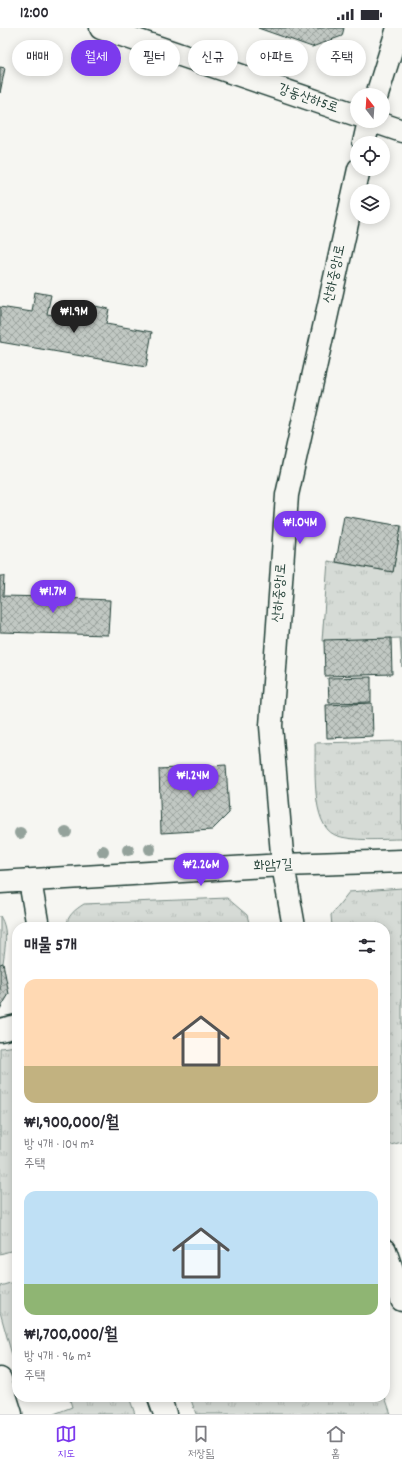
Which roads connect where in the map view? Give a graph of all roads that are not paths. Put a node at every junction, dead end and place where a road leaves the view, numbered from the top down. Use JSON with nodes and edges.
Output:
{"nodes":[{"id":1,"x":101,"y":28,"type":"edge"},
{"id":2,"x":398,"y":28,"type":"edge"},
{"id":3,"x":379,"y":88,"type":"edge"},
{"id":4,"x":350,"y":114,"type":"edge"},
{"id":5,"x":390,"y":127,"type":"edge"},
{"id":6,"x":402,"y":131,"type":"edge"},
{"id":7,"x":356,"y":176,"type":"edge"},
{"id":8,"x":402,"y":861,"type":"edge"},
{"id":9,"x":283,"y":865,"type":"junction"},
{"id":10,"x":30,"y":881,"type":"junction"},
{"id":11,"x":0,"y":882,"type":"edge"},
{"id":12,"x":37,"y":922,"type":"edge"},
{"id":13,"x":293,"y":922,"type":"edge"},
{"id":14,"x":12,"y":1027,"type":"edge"},
{"id":15,"x":0,"y":1030,"type":"edge"},
{"id":16,"x":390,"y":1265,"type":"edge"},
{"id":17,"x":402,"y":1300,"type":"edge"},
{"id":18,"x":0,"y":1379,"type":"edge"},
{"id":19,"x":161,"y":1402,"type":"edge"},
{"id":20,"x":11,"y":1414,"type":"edge"},
{"id":21,"x":165,"y":1414,"type":"edge"}],
"edges":[{"from":1,"to":4,"type":"street","name":"강동산하5로"},
{"from":2,"to":3,"type":"street"},
{"from":5,"to":6,"type":"street"},
{"from":7,"to":9,"type":"street","name":"산하중앙1로"},
{"from":8,"to":9,"type":"street","name":"화암7길"},
{"from":9,"to":10,"type":"street","name":"화암7길"},
{"from":9,"to":13,"type":"street","name":"산하중앙1로"},
{"from":10,"to":11,"type":"street","name":"화암7길"},
{"from":10,"to":12,"type":"street"},
{"from":14,"to":15,"type":"street"},
{"from":16,"to":17,"type":"street"},
{"from":18,"to":20,"type":"street"},
{"from":19,"to":21,"type":"street"}]}
